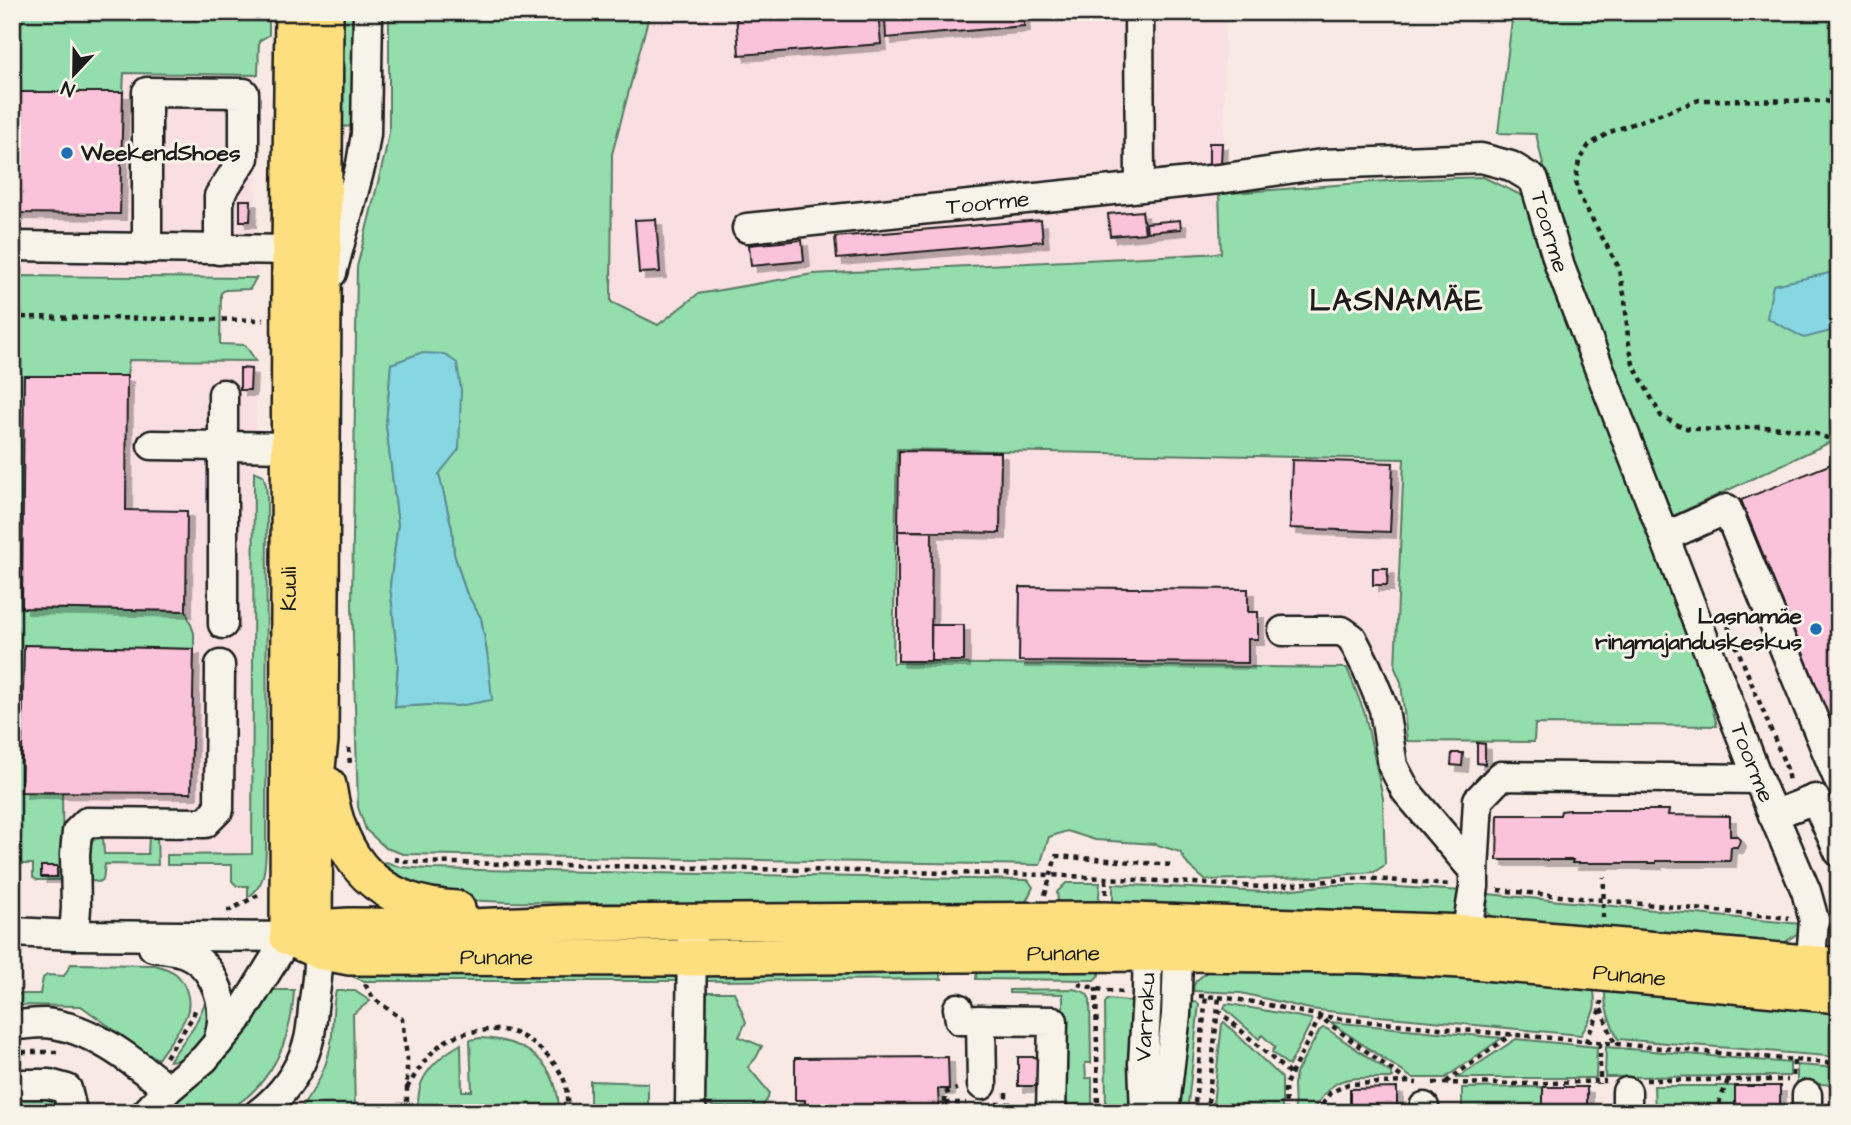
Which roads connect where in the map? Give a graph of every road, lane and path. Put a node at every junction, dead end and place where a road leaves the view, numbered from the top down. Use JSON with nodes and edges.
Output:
{"nodes":[{"id":1,"x":293,"y":12,"type":"edge"},
{"id":2,"x":325,"y":12,"type":"edge"},
{"id":3,"x":368,"y":12,"type":"edge"},
{"id":4,"x":1139,"y":12,"type":"edge"},
{"id":5,"x":1839,"y":106,"type":"edge"},
{"id":6,"x":1140,"y":187,"type":"junction"},
{"id":7,"x":747,"y":228,"type":"dead end"},
{"id":8,"x":12,"y":246,"type":"edge"},
{"id":9,"x":147,"y":248,"type":"junction"},
{"id":10,"x":219,"y":250,"type":"junction"},
{"id":11,"x":290,"y":250,"type":"junction"},
{"id":12,"x":324,"y":303,"type":"junction"},
{"id":13,"x":12,"y":317,"type":"edge"},
{"id":14,"x":264,"y":320,"type":"dead end"},
{"id":15,"x":223,"y":394,"type":"dead end"},
{"id":16,"x":1839,"y":442,"type":"edge"},
{"id":17,"x":152,"y":445,"type":"dead end"},
{"id":18,"x":223,"y":446,"type":"junction"},
{"id":19,"x":290,"y":447,"type":"junction"},
{"id":20,"x":1665,"y":537,"type":"junction"},
{"id":21,"x":223,"y":624,"type":"dead end"},
{"id":22,"x":1283,"y":631,"type":"dead end"},
{"id":23,"x":220,"y":665,"type":"dead end"},
{"id":24,"x":335,"y":741,"type":"junction"},
{"id":25,"x":351,"y":769,"type":"dead end"},
{"id":26,"x":1758,"y":779,"type":"junction"},
{"id":27,"x":1839,"y":782,"type":"edge"},
{"id":28,"x":1815,"y":799,"type":"junction"},
{"id":29,"x":1773,"y":815,"type":"junction"},
{"id":30,"x":1839,"y":852,"type":"edge"},
{"id":31,"x":1172,"y":865,"type":"dead end"},
{"id":32,"x":360,"y":869,"type":"junction"},
{"id":33,"x":289,"y":872,"type":"junction"},
{"id":34,"x":1050,"y":875,"type":"junction"},
{"id":35,"x":1604,"y":877,"type":"dead end"},
{"id":36,"x":1474,"y":879,"type":"junction"},
{"id":37,"x":1605,"y":900,"type":"junction"},
{"id":38,"x":216,"y":910,"type":"dead end"},
{"id":39,"x":1814,"y":920,"type":"junction"},
{"id":40,"x":1038,"y":921,"type":"junction"},
{"id":41,"x":565,"y":923,"type":"junction"},
{"id":42,"x":693,"y":923,"type":"junction"},
{"id":43,"x":12,"y":932,"type":"edge"},
{"id":44,"x":74,"y":934,"type":"junction"},
{"id":45,"x":1163,"y":937,"type":"junction"},
{"id":46,"x":1464,"y":947,"type":"junction"},
{"id":47,"x":309,"y":950,"type":"junction"},
{"id":48,"x":691,"y":958,"type":"junction"},
{"id":49,"x":1824,"y":979,"type":"edge"},
{"id":50,"x":365,"y":984,"type":"junction"},
{"id":51,"x":378,"y":984,"type":"dead end"},
{"id":52,"x":1077,"y":984,"type":"dead end"},
{"id":53,"x":205,"y":986,"type":"junction"},
{"id":54,"x":1096,"y":988,"type":"junction"},
{"id":55,"x":1147,"y":994,"type":"junction"},
{"id":56,"x":1177,"y":996,"type":"junction"},
{"id":57,"x":1206,"y":996,"type":"junction"},
{"id":58,"x":1219,"y":997,"type":"junction"},
{"id":59,"x":1217,"y":1009,"type":"junction"},
{"id":60,"x":1601,"y":1009,"type":"dead end"},
{"id":61,"x":1320,"y":1017,"type":"junction"},
{"id":62,"x":12,"y":1025,"type":"edge"},
{"id":63,"x":1512,"y":1034,"type":"junction"},
{"id":64,"x":218,"y":1043,"type":"junction"},
{"id":65,"x":1600,"y":1043,"type":"junction"},
{"id":66,"x":1615,"y":1044,"type":"junction"},
{"id":67,"x":1794,"y":1059,"type":"junction"},
{"id":68,"x":1839,"y":1064,"type":"edge"},
{"id":69,"x":1291,"y":1075,"type":"junction"},
{"id":70,"x":1728,"y":1080,"type":"junction"},
{"id":71,"x":160,"y":1082,"type":"junction"},
{"id":72,"x":1408,"y":1082,"type":"junction"},
{"id":73,"x":1600,"y":1082,"type":"junction"},
{"id":74,"x":12,"y":1083,"type":"edge"},
{"id":75,"x":1445,"y":1083,"type":"junction"},
{"id":76,"x":970,"y":1087,"type":"joint"},
{"id":77,"x":407,"y":1088,"type":"junction"},
{"id":78,"x":1627,"y":1091,"type":"edge"},
{"id":79,"x":66,"y":1113,"type":"edge"},
{"id":80,"x":146,"y":1113,"type":"edge"},
{"id":81,"x":259,"y":1113,"type":"edge"},
{"id":82,"x":407,"y":1113,"type":"edge"},
{"id":83,"x":567,"y":1113,"type":"edge"},
{"id":84,"x":692,"y":1113,"type":"edge"},
{"id":85,"x":945,"y":1113,"type":"edge"},
{"id":86,"x":1051,"y":1113,"type":"edge"},
{"id":87,"x":1098,"y":1113,"type":"edge"},
{"id":88,"x":1145,"y":1113,"type":"edge"},
{"id":89,"x":1164,"y":1113,"type":"edge"},
{"id":90,"x":1194,"y":1113,"type":"edge"},
{"id":91,"x":1207,"y":1113,"type":"edge"},
{"id":92,"x":1286,"y":1113,"type":"edge"},
{"id":93,"x":1317,"y":1113,"type":"edge"},
{"id":94,"x":1716,"y":1113,"type":"edge"}],
"edges":[{"from":1,"to":11,"type":"main road","name":"Kuuli"},
{"from":2,"to":12,"type":"main road","name":"Kuuli"},
{"from":3,"to":12,"type":"street"},
{"from":4,"to":6,"type":"street"},
{"from":5,"to":16,"type":"path"},
{"from":6,"to":7,"type":"street","name":"Toorme"},
{"from":6,"to":20,"type":"street","name":"Toorme"},
{"from":8,"to":9,"type":"street"},
{"from":9,"to":10,"type":"street"},
{"from":9,"to":10,"type":"street"},
{"from":10,"to":11,"type":"street"},
{"from":11,"to":19,"type":"main road","name":"Kuuli"},
{"from":12,"to":24,"type":"main road","name":"Kuuli"},
{"from":13,"to":14,"type":"path"},
{"from":15,"to":18,"type":"street"},
{"from":17,"to":18,"type":"street"},
{"from":18,"to":19,"type":"street"},
{"from":18,"to":21,"type":"street"},
{"from":19,"to":33,"type":"main road","name":"Kuuli"},
{"from":20,"to":26,"type":"street","name":"Toorme"},
{"from":20,"to":27,"type":"street"},
{"from":22,"to":36,"type":"street"},
{"from":23,"to":44,"type":"street"},
{"from":24,"to":25,"type":"path"},
{"from":24,"to":32,"type":"main road"},
{"from":24,"to":47,"type":"main road","name":"Kuuli"},
{"from":26,"to":29,"type":"street","name":"Toorme"},
{"from":26,"to":36,"type":"street"},
{"from":27,"to":28,"type":"street"},
{"from":28,"to":29,"type":"street"},
{"from":28,"to":30,"type":"street"},
{"from":29,"to":39,"type":"street","name":"Toorme"},
{"from":31,"to":34,"type":"path"},
{"from":32,"to":34,"type":"path"},
{"from":32,"to":41,"type":"main road"},
{"from":33,"to":38,"type":"path"},
{"from":33,"to":47,"type":"main road","name":"Kuuli"},
{"from":34,"to":36,"type":"path"},
{"from":34,"to":40,"type":"path"},
{"from":35,"to":37,"type":"path"},
{"from":36,"to":37,"type":"path"},
{"from":36,"to":46,"type":"street"},
{"from":37,"to":39,"type":"path"},
{"from":39,"to":49,"type":"street","name":"Toorme"},
{"from":40,"to":42,"type":"main road","name":"Punane"},
{"from":40,"to":45,"type":"main road","name":"Punane"},
{"from":41,"to":42,"type":"main road","name":"Punane"},
{"from":41,"to":47,"type":"main road","name":"Punane"},
{"from":42,"to":48,"type":"street"},
{"from":43,"to":44,"type":"street","name":"Punane"},
{"from":44,"to":47,"type":"street","name":"Punane"},
{"from":44,"to":53,"type":"street"},
{"from":45,"to":46,"type":"main road","name":"Punane"},
{"from":45,"to":48,"type":"main road","name":"Punane"},
{"from":45,"to":55,"type":"street","name":"Varraku"},
{"from":45,"to":56,"type":"street","name":"Varraku"},
{"from":46,"to":49,"type":"main road","name":"Punane"},
{"from":47,"to":48,"type":"main road","name":"Punane"},
{"from":47,"to":50,"type":"path"},
{"from":47,"to":64,"type":"street"},
{"from":47,"to":81,"type":"street","name":"Kuuli"},
{"from":48,"to":84,"type":"street"},
{"from":50,"to":51,"type":"path"},
{"from":50,"to":77,"type":"path"},
{"from":52,"to":54,"type":"path"},
{"from":53,"to":64,"type":"street"},
{"from":53,"to":71,"type":"path"},
{"from":54,"to":55,"type":"path"},
{"from":54,"to":87,"type":"path"},
{"from":55,"to":88,"type":"street","name":"Varraku"},
{"from":56,"to":57,"type":"path"},
{"from":56,"to":89,"type":"street","name":"Varraku"},
{"from":57,"to":58,"type":"path"},
{"from":57,"to":90,"type":"path"},
{"from":58,"to":59,"type":"path"},
{"from":58,"to":61,"type":"path"},
{"from":59,"to":69,"type":"path"},
{"from":59,"to":91,"type":"path"},
{"from":60,"to":66,"type":"path"},
{"from":61,"to":63,"type":"path"},
{"from":61,"to":69,"type":"path"},
{"from":61,"to":72,"type":"path"},
{"from":62,"to":71,"type":"street"},
{"from":63,"to":65,"type":"path"},
{"from":63,"to":75,"type":"path"},
{"from":64,"to":71,"type":"street"},
{"from":65,"to":66,"type":"path"},
{"from":65,"to":73,"type":"path"},
{"from":66,"to":67,"type":"path"},
{"from":67,"to":68,"type":"path"},
{"from":67,"to":70,"type":"path"},
{"from":69,"to":92,"type":"path"},
{"from":70,"to":78,"type":"path"},
{"from":70,"to":94,"type":"path"},
{"from":71,"to":80,"type":"street"},
{"from":72,"to":75,"type":"path"},
{"from":72,"to":93,"type":"path"},
{"from":73,"to":75,"type":"path"},
{"from":73,"to":78,"type":"path"},
{"from":73,"to":78,"type":"path"},
{"from":74,"to":79,"type":"street"},
{"from":76,"to":85,"type":"path"},
{"from":76,"to":86,"type":"street"},
{"from":77,"to":82,"type":"path"},
{"from":77,"to":83,"type":"path"}]}
